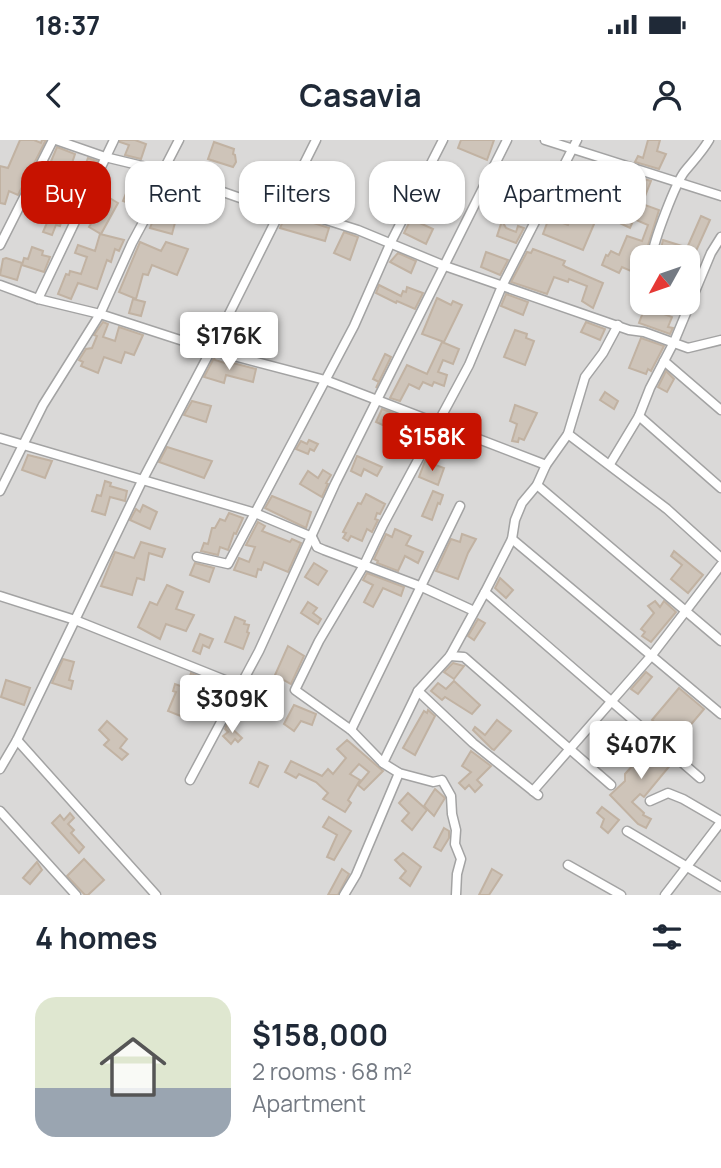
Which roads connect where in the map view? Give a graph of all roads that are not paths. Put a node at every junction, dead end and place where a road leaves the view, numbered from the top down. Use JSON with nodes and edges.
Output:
{"nodes":[{"id":1,"x":54,"y":140,"type":"edge"},
{"id":2,"x":114,"y":140,"type":"edge"},
{"id":3,"x":179,"y":140,"type":"edge"},
{"id":4,"x":316,"y":140,"type":"edge"},
{"id":5,"x":443,"y":140,"type":"edge"},
{"id":6,"x":507,"y":140,"type":"edge"},
{"id":7,"x":545,"y":140,"type":"edge"},
{"id":8,"x":577,"y":140,"type":"edge"},
{"id":9,"x":709,"y":140,"type":"edge"},
{"id":10,"x":572,"y":149,"type":"junction"},
{"id":11,"x":105,"y":157,"type":"junction"},
{"id":12,"x":168,"y":161,"type":"edge"},
{"id":13,"x":305,"y":161,"type":"edge"},
{"id":14,"x":125,"y":162,"type":"edge"},
{"id":15,"x":680,"y":183,"type":"junction"},
{"id":16,"x":721,"y":196,"type":"edge"},
{"id":17,"x":143,"y":224,"type":"edge"},
{"id":18,"x":273,"y":224,"type":"edge"},
{"id":19,"x":336,"y":224,"type":"edge"},
{"id":20,"x":721,"y":237,"type":"edge"},
{"id":21,"x":391,"y":242,"type":"junction"},
{"id":22,"x":0,"y":245,"type":"edge"},
{"id":23,"x":655,"y":245,"type":"edge"},
{"id":24,"x":446,"y":266,"type":"junction"},
{"id":25,"x":700,"y":276,"type":"edge"},
{"id":26,"x":0,"y":285,"type":"edge"},
{"id":27,"x":502,"y":286,"type":"junction"},
{"id":28,"x":38,"y":299,"type":"junction"},
{"id":29,"x":100,"y":314,"type":"junction"},
{"id":30,"x":684,"y":315,"type":"edge"},
{"id":31,"x":618,"y":325,"type":"junction"},
{"id":32,"x":721,"y":340,"type":"edge"},
{"id":33,"x":674,"y":342,"type":"junction"},
{"id":34,"x":211,"y":350,"type":"junction"},
{"id":35,"x":664,"y":361,"type":"junction"},
{"id":36,"x":325,"y":380,"type":"junction"},
{"id":37,"x":378,"y":399,"type":"junction"},
{"id":38,"x":721,"y":410,"type":"edge"},
{"id":39,"x":639,"y":416,"type":"junction"},
{"id":40,"x":438,"y":423,"type":"junction"},
{"id":41,"x":568,"y":433,"type":"junction"},
{"id":42,"x":0,"y":438,"type":"edge"},
{"id":43,"x":24,"y":444,"type":"junction"},
{"id":44,"x":610,"y":464,"type":"junction"},
{"id":45,"x":545,"y":465,"type":"junction"},
{"id":46,"x":142,"y":481,"type":"junction"},
{"id":47,"x":537,"y":485,"type":"junction"},
{"id":48,"x":721,"y":488,"type":"edge"},
{"id":49,"x":0,"y":491,"type":"edge"},
{"id":50,"x":460,"y":506,"type":"dead end"},
{"id":51,"x":255,"y":513,"type":"junction"},
{"id":52,"x":312,"y":537,"type":"junction"},
{"id":53,"x":512,"y":539,"type":"junction"},
{"id":54,"x":197,"y":556,"type":"dead end"},
{"id":55,"x":721,"y":558,"type":"edge"},
{"id":56,"x":363,"y":565,"type":"junction"},
{"id":57,"x":721,"y":565,"type":"edge"},
{"id":58,"x":422,"y":587,"type":"junction"},
{"id":59,"x":485,"y":592,"type":"junction"},
{"id":60,"x":0,"y":596,"type":"edge"},
{"id":61,"x":474,"y":611,"type":"junction"},
{"id":62,"x":688,"y":611,"type":"junction"},
{"id":63,"x":75,"y":620,"type":"junction"},
{"id":64,"x":721,"y":640,"type":"edge"},
{"id":65,"x":652,"y":655,"type":"junction"},
{"id":66,"x":450,"y":656,"type":"junction"},
{"id":67,"x":240,"y":686,"type":"junction"},
{"id":68,"x":418,"y":691,"type":"junction"},
{"id":69,"x":612,"y":701,"type":"junction"},
{"id":70,"x":721,"y":714,"type":"edge"},
{"id":71,"x":351,"y":730,"type":"junction"},
{"id":72,"x":17,"y":740,"type":"junction"},
{"id":73,"x":568,"y":749,"type":"junction"},
{"id":74,"x":383,"y":763,"type":"junction"},
{"id":75,"x":0,"y":769,"type":"edge"},
{"id":76,"x":399,"y":773,"type":"junction"},
{"id":77,"x":700,"y":778,"type":"dead end"},
{"id":78,"x":190,"y":780,"type":"dead end"},
{"id":79,"x":611,"y":785,"type":"dead end"},
{"id":80,"x":650,"y":801,"type":"dead end"},
{"id":81,"x":0,"y":811,"type":"edge"},
{"id":82,"x":721,"y":821,"type":"edge"},
{"id":83,"x":627,"y":831,"type":"dead end"},
{"id":84,"x":568,"y":865,"type":"dead end"},
{"id":85,"x":687,"y":866,"type":"junction"},
{"id":86,"x":721,"y":887,"type":"edge"},
{"id":87,"x":76,"y":895,"type":"edge"},
{"id":88,"x":156,"y":895,"type":"edge"},
{"id":89,"x":344,"y":895,"type":"edge"},
{"id":90,"x":456,"y":895,"type":"edge"},
{"id":91,"x":621,"y":895,"type":"edge"},
{"id":92,"x":665,"y":895,"type":"edge"}],
"edges":[{"from":1,"to":11,"type":"street"},
{"from":1,"to":22,"type":"street"},
{"from":2,"to":11,"type":"street"},
{"from":3,"to":12,"type":"street"},
{"from":4,"to":13,"type":"street"},
{"from":5,"to":21,"type":"street"},
{"from":6,"to":24,"type":"street"},
{"from":7,"to":10,"type":"street"},
{"from":8,"to":10,"type":"street"},
{"from":9,"to":15,"type":"street"},
{"from":10,"to":15,"type":"street"},
{"from":10,"to":27,"type":"street"},
{"from":11,"to":14,"type":"street"},
{"from":11,"to":28,"type":"street"},
{"from":15,"to":16,"type":"street"},
{"from":15,"to":23,"type":"street"},
{"from":17,"to":29,"type":"street"},
{"from":18,"to":34,"type":"street"},
{"from":19,"to":21,"type":"street"},
{"from":20,"to":25,"type":"street"},
{"from":21,"to":24,"type":"street"},
{"from":21,"to":36,"type":"street"},
{"from":24,"to":27,"type":"street"},
{"from":24,"to":37,"type":"street"},
{"from":26,"to":28,"type":"street"},
{"from":27,"to":31,"type":"street"},
{"from":27,"to":40,"type":"street"},
{"from":28,"to":29,"type":"street"},
{"from":29,"to":34,"type":"street"},
{"from":29,"to":43,"type":"street"},
{"from":30,"to":33,"type":"street"},
{"from":31,"to":33,"type":"street"},
{"from":31,"to":41,"type":"street"},
{"from":32,"to":33,"type":"street"},
{"from":33,"to":35,"type":"street"},
{"from":34,"to":36,"type":"street"},
{"from":34,"to":46,"type":"street"},
{"from":35,"to":38,"type":"street"},
{"from":35,"to":39,"type":"street"},
{"from":36,"to":37,"type":"street"},
{"from":36,"to":51,"type":"street"},
{"from":37,"to":40,"type":"street"},
{"from":37,"to":52,"type":"street"},
{"from":39,"to":44,"type":"street"},
{"from":39,"to":48,"type":"street"},
{"from":40,"to":45,"type":"street"},
{"from":40,"to":56,"type":"street"},
{"from":41,"to":44,"type":"street"},
{"from":41,"to":45,"type":"street"},
{"from":42,"to":43,"type":"street"},
{"from":43,"to":46,"type":"street"},
{"from":43,"to":49,"type":"street"},
{"from":44,"to":55,"type":"street"},
{"from":45,"to":47,"type":"street"},
{"from":46,"to":51,"type":"street"},
{"from":46,"to":63,"type":"street"},
{"from":47,"to":53,"type":"street"},
{"from":47,"to":62,"type":"street"},
{"from":50,"to":58,"type":"street"},
{"from":51,"to":52,"type":"street"},
{"from":51,"to":54,"type":"street"},
{"from":52,"to":56,"type":"street"},
{"from":52,"to":67,"type":"street"},
{"from":53,"to":59,"type":"street"},
{"from":53,"to":65,"type":"street"},
{"from":56,"to":58,"type":"street"},
{"from":56,"to":71,"type":"street"},
{"from":57,"to":62,"type":"street"},
{"from":58,"to":61,"type":"street"},
{"from":58,"to":71,"type":"street"},
{"from":59,"to":61,"type":"street"},
{"from":59,"to":69,"type":"street"},
{"from":60,"to":63,"type":"street"},
{"from":61,"to":66,"type":"street"},
{"from":62,"to":64,"type":"street"},
{"from":62,"to":65,"type":"street"},
{"from":63,"to":67,"type":"street"},
{"from":63,"to":72,"type":"street"},
{"from":65,"to":69,"type":"street"},
{"from":65,"to":70,"type":"street"},
{"from":66,"to":68,"type":"street"},
{"from":66,"to":73,"type":"street"},
{"from":67,"to":78,"type":"street"},
{"from":68,"to":73,"type":"street"},
{"from":68,"to":74,"type":"street"},
{"from":69,"to":73,"type":"street"},
{"from":69,"to":77,"type":"street"},
{"from":71,"to":74,"type":"street"},
{"from":72,"to":75,"type":"street"},
{"from":72,"to":88,"type":"street"},
{"from":73,"to":79,"type":"street"},
{"from":74,"to":76,"type":"street"},
{"from":76,"to":89,"type":"street"},
{"from":76,"to":90,"type":"street"},
{"from":80,"to":82,"type":"street"},
{"from":81,"to":87,"type":"street"},
{"from":82,"to":85,"type":"street"},
{"from":83,"to":85,"type":"street"},
{"from":84,"to":91,"type":"street"},
{"from":85,"to":86,"type":"street"},
{"from":85,"to":92,"type":"street"}]}
